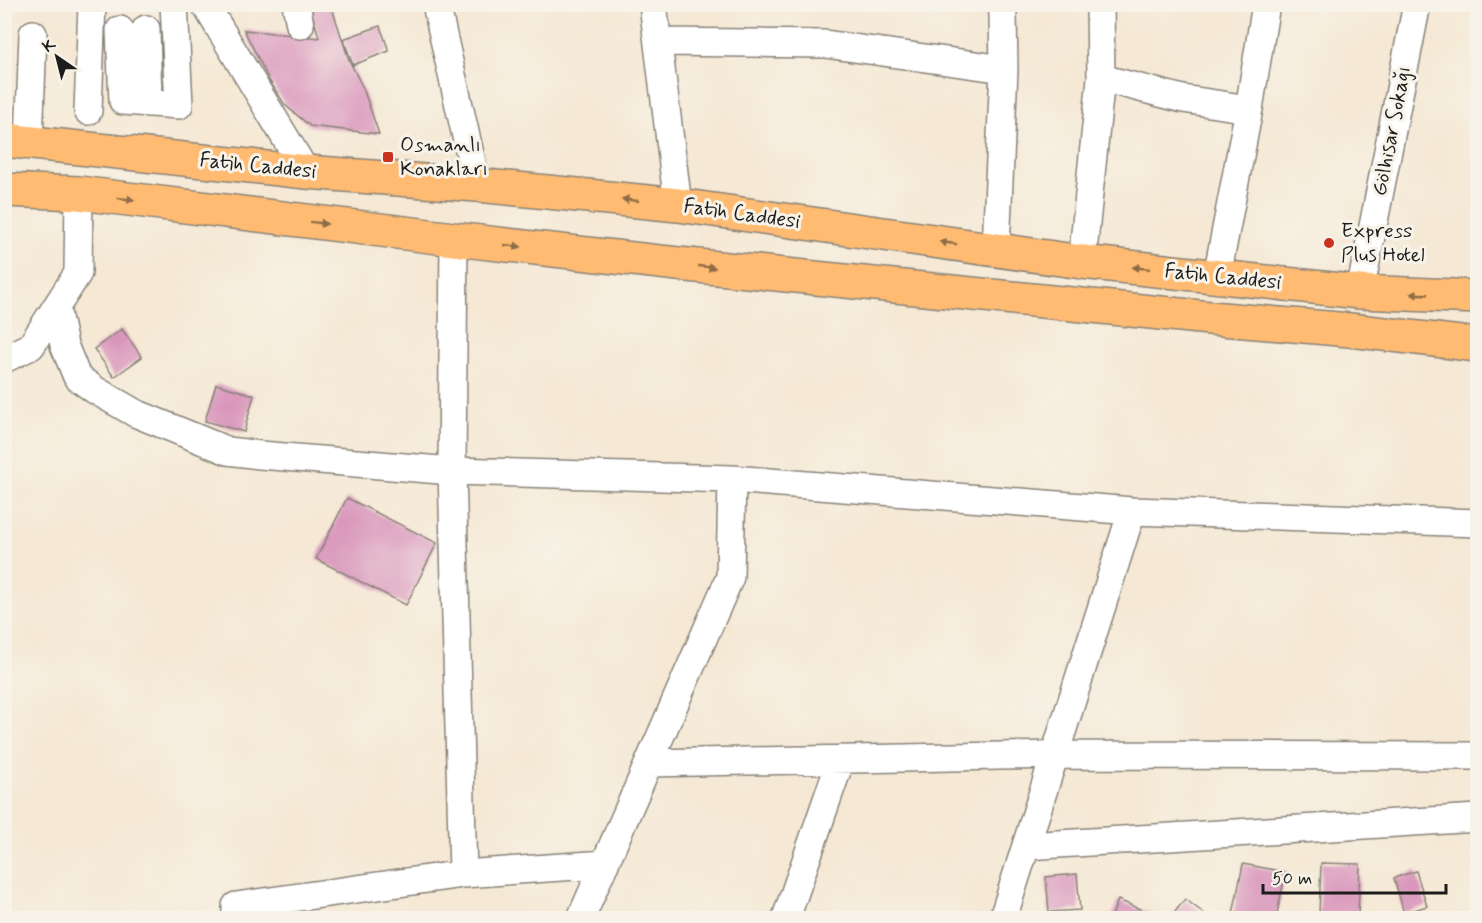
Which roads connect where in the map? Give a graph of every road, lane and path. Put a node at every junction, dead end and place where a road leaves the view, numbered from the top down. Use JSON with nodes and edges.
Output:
{"nodes":[{"id":1,"x":93,"y":4,"type":"edge"},
{"id":2,"x":174,"y":4,"type":"edge"},
{"id":3,"x":205,"y":4,"type":"edge"},
{"id":4,"x":436,"y":4,"type":"edge"},
{"id":5,"x":653,"y":4,"type":"edge"},
{"id":6,"x":1002,"y":4,"type":"edge"},
{"id":7,"x":1100,"y":4,"type":"edge"},
{"id":8,"x":1266,"y":4,"type":"edge"},
{"id":9,"x":1417,"y":4,"type":"edge"},
{"id":10,"x":133,"y":30,"type":"dead end"},
{"id":11,"x":33,"y":34,"type":"dead end"},
{"id":12,"x":658,"y":42,"type":"junction"},
{"id":13,"x":1004,"y":69,"type":"junction"},
{"id":14,"x":1101,"y":78,"type":"junction"},
{"id":15,"x":1249,"y":108,"type":"junction"},
{"id":16,"x":88,"y":111,"type":"dead end"},
{"id":17,"x":17,"y":141,"type":"edge"},
{"id":18,"x":306,"y":172,"type":"junction"},
{"id":19,"x":477,"y":186,"type":"junction"},
{"id":20,"x":4,"y":190,"type":"edge"},
{"id":21,"x":79,"y":194,"type":"junction"},
{"id":22,"x":678,"y":205,"type":"junction"},
{"id":23,"x":454,"y":239,"type":"junction"},
{"id":24,"x":996,"y":249,"type":"junction"},
{"id":25,"x":1082,"y":262,"type":"junction"},
{"id":26,"x":1217,"y":276,"type":"junction"},
{"id":27,"x":1360,"y":292,"type":"junction"},
{"id":28,"x":1478,"y":297,"type":"edge"},
{"id":29,"x":56,"y":308,"type":"junction"},
{"id":30,"x":1478,"y":345,"type":"edge"},
{"id":31,"x":4,"y":359,"type":"edge"},
{"id":32,"x":452,"y":471,"type":"junction"},
{"id":33,"x":732,"y":479,"type":"junction"},
{"id":34,"x":1132,"y":511,"type":"junction"},
{"id":35,"x":1478,"y":523,"type":"edge"},
{"id":36,"x":1055,"y":755,"type":"junction"},
{"id":37,"x":1478,"y":756,"type":"edge"},
{"id":38,"x":841,"y":759,"type":"junction"},
{"id":39,"x":649,"y":763,"type":"junction"},
{"id":40,"x":1478,"y":818,"type":"edge"},
{"id":41,"x":1026,"y":846,"type":"junction"},
{"id":42,"x":605,"y":864,"type":"junction"},
{"id":43,"x":463,"y":874,"type":"junction"},
{"id":44,"x":236,"y":918,"type":"edge"},
{"id":45,"x":581,"y":918,"type":"edge"},
{"id":46,"x":786,"y":918,"type":"edge"},
{"id":47,"x":1002,"y":918,"type":"edge"}],
"edges":[{"from":1,"to":16,"type":"street"},
{"from":2,"to":10,"type":"street"},
{"from":3,"to":18,"type":"street"},
{"from":4,"to":19,"type":"street"},
{"from":5,"to":12,"type":"street"},
{"from":6,"to":13,"type":"street"},
{"from":7,"to":14,"type":"street"},
{"from":8,"to":15,"type":"street"},
{"from":9,"to":27,"type":"street","name":"Gölhisar Sokağı"},
{"from":11,"to":17,"type":"street"},
{"from":12,"to":13,"type":"street"},
{"from":12,"to":22,"type":"street"},
{"from":13,"to":24,"type":"street"},
{"from":14,"to":15,"type":"street"},
{"from":14,"to":25,"type":"street"},
{"from":15,"to":26,"type":"street"},
{"from":17,"to":18,"type":"main road","name":"Fatih Caddesi"},
{"from":18,"to":19,"type":"main road","name":"Fatih Caddesi"},
{"from":22,"to":19,"type":"main road","name":"Fatih Caddesi","one_way":true},
{"from":20,"to":21,"type":"main road","name":"Fatih Caddesi"},
{"from":21,"to":23,"type":"main road","name":"Fatih Caddesi","one_way":true},
{"from":21,"to":29,"type":"street"},
{"from":24,"to":22,"type":"main road","name":"Fatih Caddesi","one_way":true},
{"from":23,"to":30,"type":"main road","name":"Fatih Caddesi","one_way":true},
{"from":23,"to":32,"type":"street"},
{"from":24,"to":25,"type":"main road","name":"Fatih Caddesi"},
{"from":26,"to":25,"type":"main road","name":"Fatih Caddesi","one_way":true},
{"from":26,"to":27,"type":"main road","name":"Fatih Caddesi"},
{"from":28,"to":27,"type":"main road","name":"Fatih Caddesi","one_way":true},
{"from":29,"to":31,"type":"street"},
{"from":29,"to":32,"type":"street"},
{"from":32,"to":33,"type":"street"},
{"from":32,"to":43,"type":"street"},
{"from":33,"to":34,"type":"street"},
{"from":33,"to":39,"type":"street"},
{"from":34,"to":35,"type":"street"},
{"from":34,"to":36,"type":"street"},
{"from":36,"to":37,"type":"street"},
{"from":36,"to":38,"type":"street"},
{"from":36,"to":41,"type":"street"},
{"from":38,"to":39,"type":"street"},
{"from":38,"to":46,"type":"street"},
{"from":39,"to":42,"type":"street"},
{"from":40,"to":41,"type":"street"},
{"from":41,"to":47,"type":"street"},
{"from":42,"to":43,"type":"street"},
{"from":42,"to":45,"type":"street"},
{"from":43,"to":44,"type":"street"}]}
